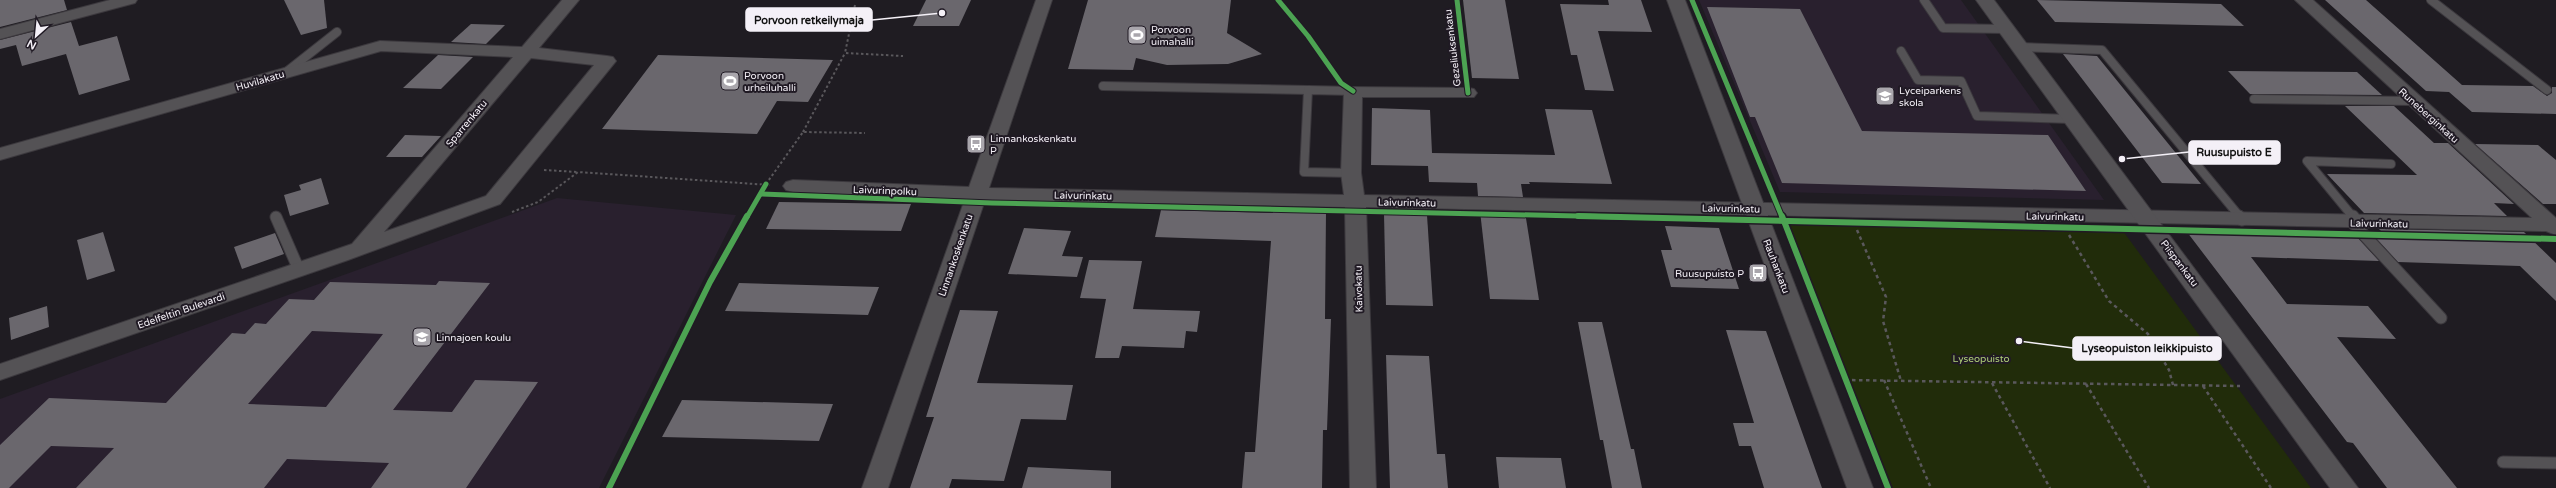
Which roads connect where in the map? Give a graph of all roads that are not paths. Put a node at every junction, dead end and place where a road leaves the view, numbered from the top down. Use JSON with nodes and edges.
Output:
{"nodes":[{"id":1,"x":129,"y":0,"type":"edge"},
{"id":2,"x":571,"y":0,"type":"edge"},
{"id":3,"x":1044,"y":0,"type":"edge"},
{"id":4,"x":1676,"y":0,"type":"edge"},
{"id":5,"x":1924,"y":0,"type":"edge"},
{"id":6,"x":1985,"y":0,"type":"edge"},
{"id":7,"x":2303,"y":0,"type":"edge"},
{"id":8,"x":2430,"y":0,"type":"edge"},
{"id":9,"x":2006,"y":29,"type":"junction"},
{"id":10,"x":337,"y":32,"type":"dead end"},
{"id":11,"x":0,"y":34,"type":"edge"},
{"id":12,"x":2019,"y":48,"type":"junction"},
{"id":13,"x":525,"y":52,"type":"junction"},
{"id":14,"x":1901,"y":52,"type":"dead end"},
{"id":15,"x":285,"y":73,"type":"junction"},
{"id":16,"x":1103,"y":86,"type":"dead end"},
{"id":17,"x":1308,"y":90,"type":"junction"},
{"id":18,"x":2547,"y":90,"type":"dead end"},
{"id":19,"x":1352,"y":91,"type":"junction"},
{"id":20,"x":1468,"y":93,"type":"dead end"},
{"id":21,"x":2254,"y":99,"type":"dead end"},
{"id":22,"x":2414,"y":101,"type":"junction"},
{"id":23,"x":2071,"y":119,"type":"junction"},
{"id":24,"x":0,"y":154,"type":"edge"},
{"id":25,"x":2391,"y":164,"type":"dead end"},
{"id":26,"x":519,"y":168,"type":"joint"},
{"id":27,"x":1351,"y":173,"type":"junction"},
{"id":28,"x":793,"y":186,"type":"road end"},
{"id":29,"x":977,"y":193,"type":"junction"},
{"id":30,"x":1356,"y":201,"type":"junction"},
{"id":31,"x":1755,"y":208,"type":"junction"},
{"id":32,"x":276,"y":217,"type":"dead end"},
{"id":33,"x":2146,"y":218,"type":"junction"},
{"id":34,"x":2242,"y":220,"type":"junction"},
{"id":35,"x":2356,"y":223,"type":"junction"},
{"id":36,"x":2555,"y":227,"type":"edge"},
{"id":37,"x":361,"y":246,"type":"junction"},
{"id":38,"x":299,"y":270,"type":"junction"},
{"id":39,"x":2441,"y":318,"type":"dead end"},
{"id":40,"x":0,"y":372,"type":"edge"},
{"id":41,"x":2503,"y":462,"type":"dead end"},
{"id":42,"x":2556,"y":462,"type":"edge"},
{"id":43,"x":875,"y":488,"type":"edge"},
{"id":44,"x":1363,"y":488,"type":"edge"},
{"id":45,"x":1860,"y":488,"type":"edge"},
{"id":46,"x":2346,"y":488,"type":"edge"}],
"edges":[{"from":1,"to":11,"type":"street"},
{"from":2,"to":13,"type":"street","name":"Sparrenkatu"},
{"from":3,"to":29,"type":"street","name":"Linnankoskenkatu"},
{"from":4,"to":31,"type":"street","name":"Rauhankatu"},
{"from":5,"to":9,"type":"lane"},
{"from":6,"to":9,"type":"street","name":"Piispankatu"},
{"from":7,"to":22,"type":"street","name":"Runeberginkatu"},
{"from":8,"to":18,"type":"lane"},
{"from":9,"to":12,"type":"street","name":"Piispankatu"},
{"from":10,"to":15,"type":"lane"},
{"from":12,"to":23,"type":"street","name":"Piispankatu"},
{"from":12,"to":34,"type":"lane"},
{"from":13,"to":15,"type":"street","name":"Huvilakatu"},
{"from":13,"to":26,"type":"street","name":"Huvilakatu"},
{"from":13,"to":37,"type":"street","name":"Sparrenkatu"},
{"from":14,"to":23,"type":"lane"},
{"from":15,"to":24,"type":"street","name":"Huvilakatu"},
{"from":16,"to":17,"type":"lane"},
{"from":17,"to":19,"type":"lane"},
{"from":17,"to":27,"type":"lane"},
{"from":19,"to":20,"type":"street","name":"Gezeliuksenkatu"},
{"from":19,"to":27,"type":"street","name":"Kaivokatu"},
{"from":21,"to":22,"type":"lane"},
{"from":22,"to":36,"type":"street","name":"Runeberginkatu"},
{"from":23,"to":33,"type":"street","name":"Piispankatu"},
{"from":25,"to":35,"type":"lane"},
{"from":26,"to":37,"type":"street","name":"Edelfeltin Bulevardi"},
{"from":27,"to":30,"type":"street","name":"Kaivokatu"},
{"from":28,"to":29,"type":"street","name":"Laivurinpolku"},
{"from":29,"to":30,"type":"street","name":"Laivurinkatu"},
{"from":29,"to":43,"type":"street","name":"Linnankoskenkatu"},
{"from":30,"to":31,"type":"street","name":"Laivurinkatu"},
{"from":30,"to":44,"type":"street","name":"Kaivokatu"},
{"from":31,"to":33,"type":"street","name":"Laivurinkatu"},
{"from":31,"to":45,"type":"street","name":"Rauhankatu"},
{"from":32,"to":38,"type":"lane"},
{"from":33,"to":34,"type":"street","name":"Laivurinkatu"},
{"from":33,"to":46,"type":"street","name":"Piispankatu"},
{"from":34,"to":35,"type":"street","name":"Laivurinkatu"},
{"from":35,"to":36,"type":"street","name":"Laivurinkatu"},
{"from":35,"to":39,"type":"lane"},
{"from":37,"to":38,"type":"street","name":"Edelfeltin Bulevardi"},
{"from":38,"to":40,"type":"street","name":"Edelfeltin Bulevardi"},
{"from":41,"to":42,"type":"lane"}]}
